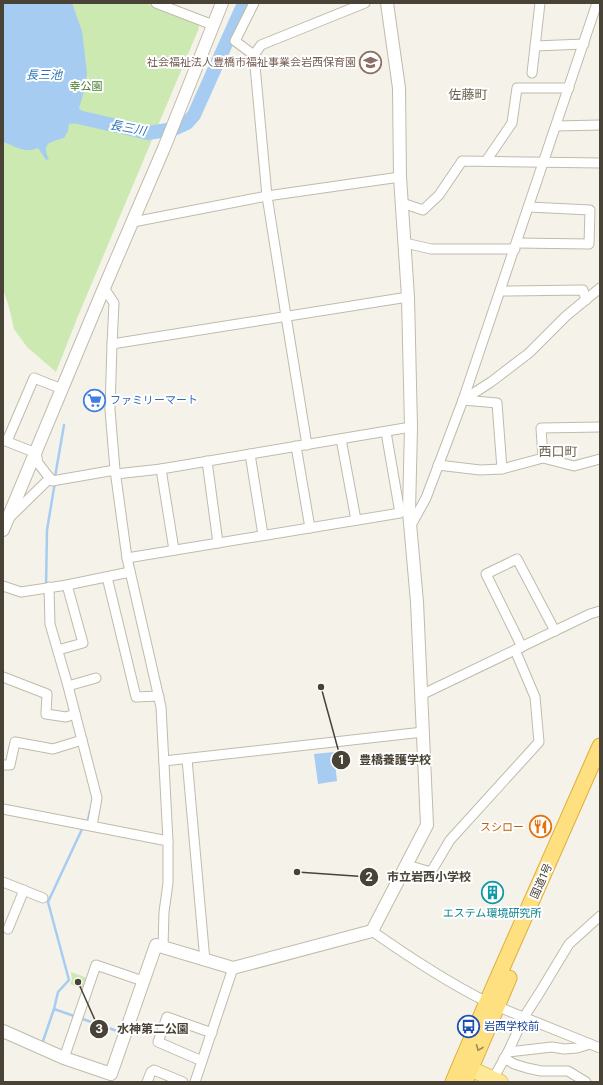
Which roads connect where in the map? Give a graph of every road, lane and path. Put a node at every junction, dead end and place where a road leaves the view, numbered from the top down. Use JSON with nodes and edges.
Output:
{"nodes":[{"id":1,"x":156,"y":3,"type":"edge"},
{"id":2,"x":222,"y":3,"type":"edge"},
{"id":3,"x":254,"y":3,"type":"edge"},
{"id":4,"x":365,"y":3,"type":"edge"},
{"id":5,"x":387,"y":3,"type":"edge"},
{"id":6,"x":540,"y":3,"type":"edge"},
{"id":7,"x":597,"y":3,"type":"edge"},
{"id":8,"x":213,"y":26,"type":"junction"},
{"id":9,"x":584,"y":44,"type":"junction"},
{"id":10,"x":535,"y":46,"type":"junction"},
{"id":11,"x":254,"y":55,"type":"junction"},
{"id":12,"x":532,"y":73,"type":"dead end"},
{"id":13,"x":569,"y":88,"type":"junction"},
{"id":14,"x":600,"y":125,"type":"edge"},
{"id":15,"x":556,"y":126,"type":"junction"},
{"id":16,"x":486,"y":161,"type":"junction"},
{"id":17,"x":544,"y":162,"type":"junction"},
{"id":18,"x":600,"y":163,"type":"edge"},
{"id":19,"x":400,"y":177,"type":"junction"},
{"id":20,"x":267,"y":196,"type":"junction"},
{"id":21,"x":402,"y":202,"type":"junction"},
{"id":22,"x":529,"y":207,"type":"junction"},
{"id":23,"x":133,"y":222,"type":"junction"},
{"id":24,"x":405,"y":243,"type":"junction"},
{"id":25,"x":516,"y":246,"type":"junction"},
{"id":26,"x":104,"y":288,"type":"junction"},
{"id":27,"x":600,"y":288,"type":"edge"},
{"id":28,"x":501,"y":290,"type":"junction"},
{"id":29,"x":408,"y":297,"type":"junction"},
{"id":30,"x":586,"y":300,"type":"junction"},
{"id":31,"x":286,"y":316,"type":"junction"},
{"id":32,"x":112,"y":344,"type":"junction"},
{"id":33,"x":62,"y":389,"type":"junction"},
{"id":34,"x":463,"y":400,"type":"junction"},
{"id":35,"x":411,"y":427,"type":"junction"},
{"id":36,"x":600,"y":427,"type":"edge"},
{"id":37,"x":386,"y":432,"type":"junction"},
{"id":38,"x":341,"y":439,"type":"junction"},
{"id":39,"x":5,"y":440,"type":"edge"},
{"id":40,"x":307,"y":445,"type":"junction"},
{"id":41,"x":296,"y":446,"type":"junction"},
{"id":42,"x":36,"y":454,"type":"junction"},
{"id":43,"x":250,"y":454,"type":"junction"},
{"id":44,"x":543,"y":458,"type":"junction"},
{"id":45,"x":600,"y":459,"type":"edge"},
{"id":46,"x":207,"y":461,"type":"junction"},
{"id":47,"x":438,"y":465,"type":"junction"},
{"id":48,"x":502,"y":468,"type":"junction"},
{"id":49,"x":161,"y":469,"type":"junction"},
{"id":50,"x":116,"y":472,"type":"junction"},
{"id":51,"x":50,"y":478,"type":"junction"},
{"id":52,"x":356,"y":520,"type":"junction"},
{"id":53,"x":5,"y":525,"type":"edge"},
{"id":54,"x":310,"y":528,"type":"junction"},
{"id":55,"x":410,"y":528,"type":"junction"},
{"id":56,"x":263,"y":536,"type":"junction"},
{"id":57,"x":218,"y":543,"type":"junction"},
{"id":58,"x":174,"y":550,"type":"junction"},
{"id":59,"x":127,"y":558,"type":"junction"},
{"id":60,"x":130,"y":572,"type":"junction"},
{"id":61,"x":107,"y":577,"type":"junction"},
{"id":62,"x":67,"y":585,"type":"junction"},
{"id":63,"x":3,"y":586,"type":"edge"},
{"id":64,"x":49,"y":587,"type":"junction"},
{"id":65,"x":600,"y":611,"type":"edge"},
{"id":66,"x":555,"y":631,"type":"junction"},
{"id":67,"x":518,"y":649,"type":"junction"},
{"id":68,"x":58,"y":650,"type":"junction"},
{"id":69,"x":3,"y":677,"type":"edge"},
{"id":70,"x":96,"y":678,"type":"dead end"},
{"id":71,"x":68,"y":686,"type":"junction"},
{"id":72,"x":421,"y":695,"type":"junction"},
{"id":73,"x":159,"y":696,"type":"junction"},
{"id":74,"x":76,"y":714,"type":"junction"},
{"id":75,"x":423,"y":732,"type":"junction"},
{"id":76,"x":82,"y":740,"type":"junction"},
{"id":77,"x":600,"y":746,"type":"edge"},
{"id":78,"x":187,"y":759,"type":"junction"},
{"id":79,"x":164,"y":761,"type":"junction"},
{"id":80,"x":3,"y":765,"type":"edge"},
{"id":81,"x":600,"y":768,"type":"edge"},
{"id":82,"x":3,"y":809,"type":"edge"},
{"id":83,"x":92,"y":826,"type":"junction"},
{"id":84,"x":168,"y":841,"type":"junction"},
{"id":85,"x":407,"y":864,"type":"junction"},
{"id":86,"x":3,"y":882,"type":"edge"},
{"id":87,"x":24,"y":890,"type":"junction"},
{"id":88,"x":43,"y":898,"type":"dead end"},
{"id":89,"x":600,"y":916,"type":"edge"},
{"id":90,"x":8,"y":929,"type":"dead end"},
{"id":91,"x":372,"y":931,"type":"junction"},
{"id":92,"x":163,"y":947,"type":"junction"},
{"id":93,"x":205,"y":961,"type":"junction"},
{"id":94,"x":234,"y":968,"type":"junction"},
{"id":95,"x":143,"y":981,"type":"junction"},
{"id":96,"x":492,"y":1004,"type":"junction"},
{"id":97,"x":524,"y":1017,"type":"junction"},
{"id":98,"x":3,"y":1031,"type":"edge"},
{"id":99,"x":212,"y":1033,"type":"junction"},
{"id":100,"x":590,"y":1044,"type":"junction"},
{"id":101,"x":600,"y":1048,"type":"edge"},
{"id":102,"x":506,"y":1055,"type":"junction"},
{"id":103,"x":64,"y":1058,"type":"junction"},
{"id":104,"x":202,"y":1061,"type":"junction"},
{"id":105,"x":465,"y":1077,"type":"edge"},
{"id":106,"x":497,"y":1080,"type":"edge"},
{"id":107,"x":147,"y":1082,"type":"edge"},
{"id":108,"x":183,"y":1082,"type":"edge"},
{"id":109,"x":195,"y":1082,"type":"edge"},
{"id":110,"x":586,"y":1082,"type":"edge"}],
"edges":[{"from":1,"to":8,"type":"street"},
{"from":2,"to":8,"type":"street"},
{"from":3,"to":11,"type":"street"},
{"from":4,"to":11,"type":"street"},
{"from":5,"to":19,"type":"street"},
{"from":6,"to":10,"type":"street"},
{"from":7,"to":9,"type":"street"},
{"from":8,"to":23,"type":"street"},
{"from":9,"to":10,"type":"street"},
{"from":9,"to":13,"type":"street"},
{"from":10,"to":12,"type":"street"},
{"from":11,"to":20,"type":"street"},
{"from":13,"to":15,"type":"street"},
{"from":13,"to":16,"type":"street"},
{"from":14,"to":15,"type":"street"},
{"from":15,"to":17,"type":"street"},
{"from":16,"to":17,"type":"street"},
{"from":16,"to":21,"type":"street"},
{"from":17,"to":18,"type":"street"},
{"from":17,"to":22,"type":"street"},
{"from":19,"to":20,"type":"street"},
{"from":19,"to":21,"type":"street"},
{"from":20,"to":23,"type":"street"},
{"from":20,"to":31,"type":"street"},
{"from":21,"to":24,"type":"street"},
{"from":22,"to":25,"type":"street"},
{"from":22,"to":25,"type":"street"},
{"from":23,"to":26,"type":"street"},
{"from":24,"to":25,"type":"street"},
{"from":24,"to":29,"type":"street"},
{"from":25,"to":28,"type":"street"},
{"from":26,"to":32,"type":"street"},
{"from":26,"to":33,"type":"street"},
{"from":27,"to":30,"type":"street"},
{"from":28,"to":30,"type":"street"},
{"from":28,"to":34,"type":"street"},
{"from":29,"to":31,"type":"street"},
{"from":29,"to":35,"type":"street"},
{"from":30,"to":34,"type":"street"},
{"from":31,"to":32,"type":"street"},
{"from":31,"to":40,"type":"street"},
{"from":32,"to":50,"type":"street"},
{"from":33,"to":39,"type":"street"},
{"from":33,"to":42,"type":"street"},
{"from":34,"to":47,"type":"street"},
{"from":34,"to":48,"type":"street"},
{"from":35,"to":37,"type":"street"},
{"from":35,"to":55,"type":"street"},
{"from":36,"to":44,"type":"street"},
{"from":37,"to":38,"type":"street"},
{"from":37,"to":52,"type":"street"},
{"from":38,"to":40,"type":"street"},
{"from":38,"to":52,"type":"street"},
{"from":39,"to":42,"type":"street"},
{"from":40,"to":41,"type":"street"},
{"from":41,"to":43,"type":"street"},
{"from":41,"to":54,"type":"street"},
{"from":42,"to":51,"type":"street"},
{"from":42,"to":53,"type":"street"},
{"from":43,"to":46,"type":"street"},
{"from":43,"to":56,"type":"street"},
{"from":44,"to":45,"type":"street"},
{"from":44,"to":48,"type":"street"},
{"from":46,"to":49,"type":"street"},
{"from":46,"to":57,"type":"street"},
{"from":47,"to":48,"type":"street"},
{"from":47,"to":55,"type":"street"},
{"from":49,"to":50,"type":"street"},
{"from":49,"to":58,"type":"street"},
{"from":50,"to":51,"type":"street"},
{"from":50,"to":59,"type":"street"},
{"from":51,"to":53,"type":"street"},
{"from":52,"to":54,"type":"street"},
{"from":54,"to":56,"type":"street"},
{"from":55,"to":72,"type":"street"},
{"from":56,"to":57,"type":"street"},
{"from":57,"to":58,"type":"street"},
{"from":58,"to":59,"type":"street"},
{"from":59,"to":60,"type":"street"},
{"from":60,"to":61,"type":"street"},
{"from":60,"to":73,"type":"street"},
{"from":61,"to":62,"type":"street"},
{"from":61,"to":73,"type":"street"},
{"from":62,"to":64,"type":"street"},
{"from":62,"to":68,"type":"street"},
{"from":63,"to":64,"type":"street"},
{"from":64,"to":68,"type":"street"},
{"from":65,"to":66,"type":"street"},
{"from":66,"to":67,"type":"street"},
{"from":66,"to":67,"type":"street"},
{"from":67,"to":72,"type":"street"},
{"from":67,"to":85,"type":"street"},
{"from":68,"to":71,"type":"street"},
{"from":69,"to":74,"type":"street"},
{"from":70,"to":71,"type":"street"},
{"from":71,"to":74,"type":"street"},
{"from":72,"to":75,"type":"street"},
{"from":73,"to":79,"type":"street"},
{"from":74,"to":76,"type":"street"},
{"from":75,"to":78,"type":"street"},
{"from":75,"to":85,"type":"street"},
{"from":76,"to":80,"type":"street"},
{"from":76,"to":83,"type":"street"},
{"from":77,"to":96,"type":"highway","name":"国道1号"},
{"from":78,"to":79,"type":"street"},
{"from":78,"to":93,"type":"street"},
{"from":79,"to":84,"type":"street"},
{"from":81,"to":96,"type":"highway","name":"国道1号"},
{"from":82,"to":83,"type":"street"},
{"from":83,"to":84,"type":"street"},
{"from":84,"to":92,"type":"street"},
{"from":85,"to":91,"type":"street"},
{"from":86,"to":87,"type":"street"},
{"from":87,"to":88,"type":"street"},
{"from":87,"to":90,"type":"street"},
{"from":89,"to":97,"type":"street"},
{"from":91,"to":94,"type":"street"},
{"from":91,"to":96,"type":"street"},
{"from":92,"to":93,"type":"street"},
{"from":92,"to":95,"type":"street"},
{"from":93,"to":94,"type":"street"},
{"from":94,"to":99,"type":"street"},
{"from":95,"to":103,"type":"street"},
{"from":95,"to":103,"type":"street"},
{"from":96,"to":97,"type":"street"},
{"from":96,"to":105,"type":"highway","name":"国道1号"},
{"from":97,"to":100,"type":"street"},
{"from":97,"to":102,"type":"street"},
{"from":98,"to":103,"type":"street"},
{"from":99,"to":104,"type":"street"},
{"from":99,"to":104,"type":"street"},
{"from":100,"to":101,"type":"street"},
{"from":100,"to":102,"type":"street"},
{"from":102,"to":106,"type":"street"},
{"from":102,"to":110,"type":"street"},
{"from":104,"to":109,"type":"street"},
{"from":105,"to":106,"type":"main road"},
{"from":107,"to":108,"type":"street"}]}
